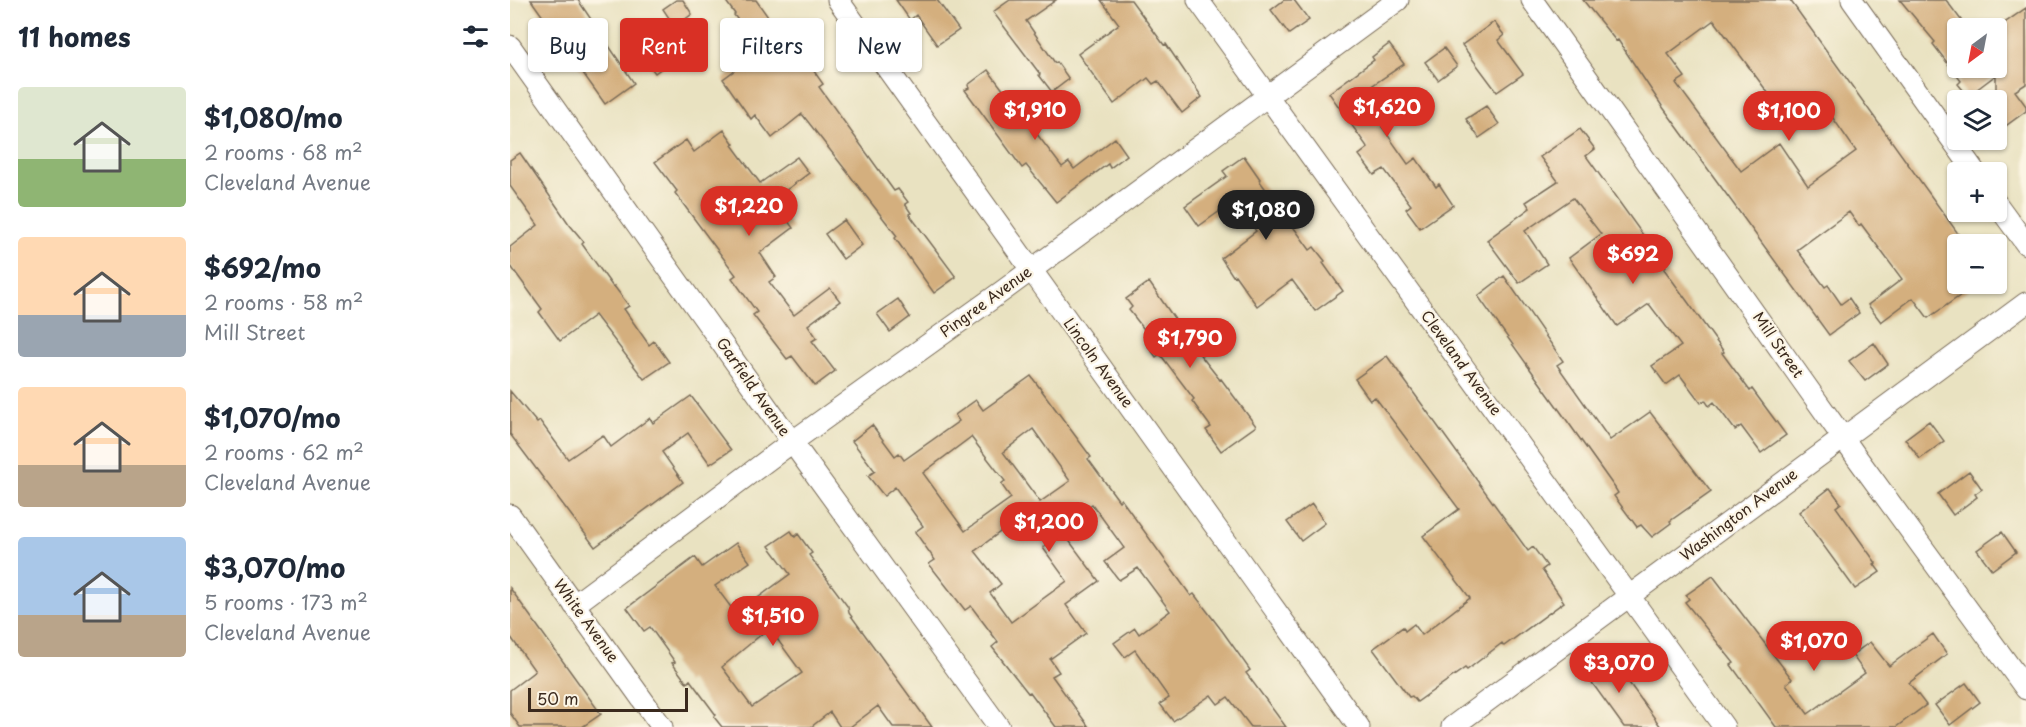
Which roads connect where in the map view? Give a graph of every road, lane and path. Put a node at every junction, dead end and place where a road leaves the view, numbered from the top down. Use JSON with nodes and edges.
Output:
{"nodes":[{"id":1,"x":838,"y":0,"type":"edge"},
{"id":2,"x":1198,"y":0,"type":"edge"},
{"id":3,"x":1398,"y":0,"type":"edge"},
{"id":4,"x":1532,"y":0,"type":"edge"},
{"id":5,"x":1852,"y":0,"type":"edge"},
{"id":6,"x":510,"y":46,"type":"edge"},
{"id":7,"x":1267,"y":96,"type":"junction"},
{"id":8,"x":1968,"y":162,"type":"edge"},
{"id":9,"x":2007,"y":218,"type":"edge"},
{"id":10,"x":2026,"y":244,"type":"edge"},
{"id":11,"x":1031,"y":269,"type":"junction"},
{"id":12,"x":2026,"y":303,"type":"edge"},
{"id":13,"x":1844,"y":438,"type":"junction"},
{"id":14,"x":792,"y":442,"type":"junction"},
{"id":15,"x":510,"y":515,"type":"edge"},
{"id":16,"x":1630,"y":596,"type":"junction"},
{"id":17,"x":574,"y":605,"type":"junction"},
{"id":18,"x":2026,"y":689,"type":"edge"},
{"id":19,"x":662,"y":727,"type":"edge"},
{"id":20,"x":999,"y":727,"type":"edge"},
{"id":21,"x":1359,"y":727,"type":"edge"},
{"id":22,"x":1452,"y":727,"type":"edge"},
{"id":23,"x":1724,"y":727,"type":"edge"}],
"edges":[{"from":1,"to":11,"type":"street","name":"Lincoln Avenue"},
{"from":2,"to":7,"type":"street","name":"Cleveland Avenue"},
{"from":3,"to":7,"type":"street","name":"Pingree Avenue"},
{"from":4,"to":13,"type":"street","name":"Mill Street"},
{"from":5,"to":8,"type":"street"},
{"from":6,"to":14,"type":"street","name":"Garfield Avenue"},
{"from":7,"to":11,"type":"street","name":"Pingree Avenue"},
{"from":7,"to":16,"type":"street","name":"Cleveland Avenue"},
{"from":9,"to":10,"type":"street"},
{"from":11,"to":14,"type":"street","name":"Pingree Avenue"},
{"from":11,"to":21,"type":"street","name":"Lincoln Avenue"},
{"from":12,"to":13,"type":"street","name":"Washington Avenue"},
{"from":13,"to":16,"type":"street","name":"Washington Avenue"},
{"from":13,"to":18,"type":"street","name":"Mill Street"},
{"from":14,"to":17,"type":"street","name":"Pingree Avenue"},
{"from":14,"to":20,"type":"street","name":"Garfield Avenue"},
{"from":15,"to":17,"type":"street","name":"White Avenue"},
{"from":16,"to":22,"type":"street","name":"Washington Avenue"},
{"from":16,"to":23,"type":"street","name":"Cleveland Avenue"},
{"from":17,"to":19,"type":"street","name":"White Avenue"}]}
